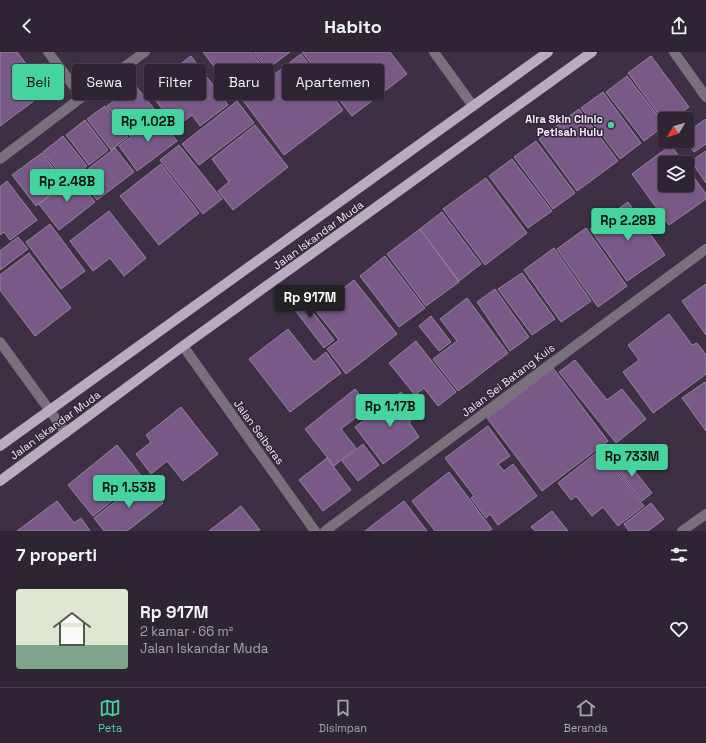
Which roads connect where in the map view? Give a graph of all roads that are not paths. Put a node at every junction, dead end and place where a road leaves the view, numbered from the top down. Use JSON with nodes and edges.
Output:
{"nodes":[{"id":1,"x":48,"y":52,"type":"edge"},
{"id":2,"x":145,"y":52,"type":"edge"},
{"id":3,"x":434,"y":52,"type":"edge"},
{"id":4,"x":548,"y":52,"type":"edge"},
{"id":5,"x":592,"y":52,"type":"edge"},
{"id":6,"x":674,"y":52,"type":"edge"},
{"id":7,"x":128,"y":64,"type":"edge"},
{"id":8,"x":72,"y":84,"type":"edge"},
{"id":9,"x":706,"y":97,"type":"edge"},
{"id":10,"x":78,"y":100,"type":"edge"},
{"id":11,"x":473,"y":106,"type":"junction"},
{"id":12,"x":0,"y":159,"type":"edge"},
{"id":13,"x":706,"y":249,"type":"edge"},
{"id":14,"x":0,"y":342,"type":"edge"},
{"id":15,"x":184,"y":346,"type":"junction"},
{"id":16,"x":49,"y":410,"type":"junction"},
{"id":17,"x":66,"y":433,"type":"junction"},
{"id":18,"x":0,"y":446,"type":"edge"},
{"id":19,"x":0,"y":480,"type":"edge"},
{"id":20,"x":706,"y":514,"type":"edge"},
{"id":21,"x":315,"y":531,"type":"edge"},
{"id":22,"x":325,"y":531,"type":"edge"},
{"id":23,"x":682,"y":531,"type":"edge"}],
"edges":[{"from":1,"to":8,"type":"street"},
{"from":2,"to":7,"type":"street"},
{"from":3,"to":11,"type":"street"},
{"from":4,"to":11,"type":"main road","name":"Jalan Iskandar Muda"},
{"from":5,"to":15,"type":"main road","name":"Jalan Iskandar Muda"},
{"from":6,"to":9,"type":"street"},
{"from":10,"to":12,"type":"street"},
{"from":11,"to":16,"type":"main road","name":"Jalan Iskandar Muda"},
{"from":13,"to":22,"type":"street","name":"Jalan Sei Batang Kuis"},
{"from":14,"to":16,"type":"street"},
{"from":15,"to":17,"type":"main road","name":"Jalan Iskandar Muda"},
{"from":15,"to":21,"type":"street","name":"Jalan Seiberas"},
{"from":16,"to":17,"type":"street"},
{"from":16,"to":18,"type":"main road","name":"Jalan Iskandar Muda"},
{"from":17,"to":19,"type":"main road","name":"Jalan Iskandar Muda"},
{"from":20,"to":23,"type":"street"}]}
